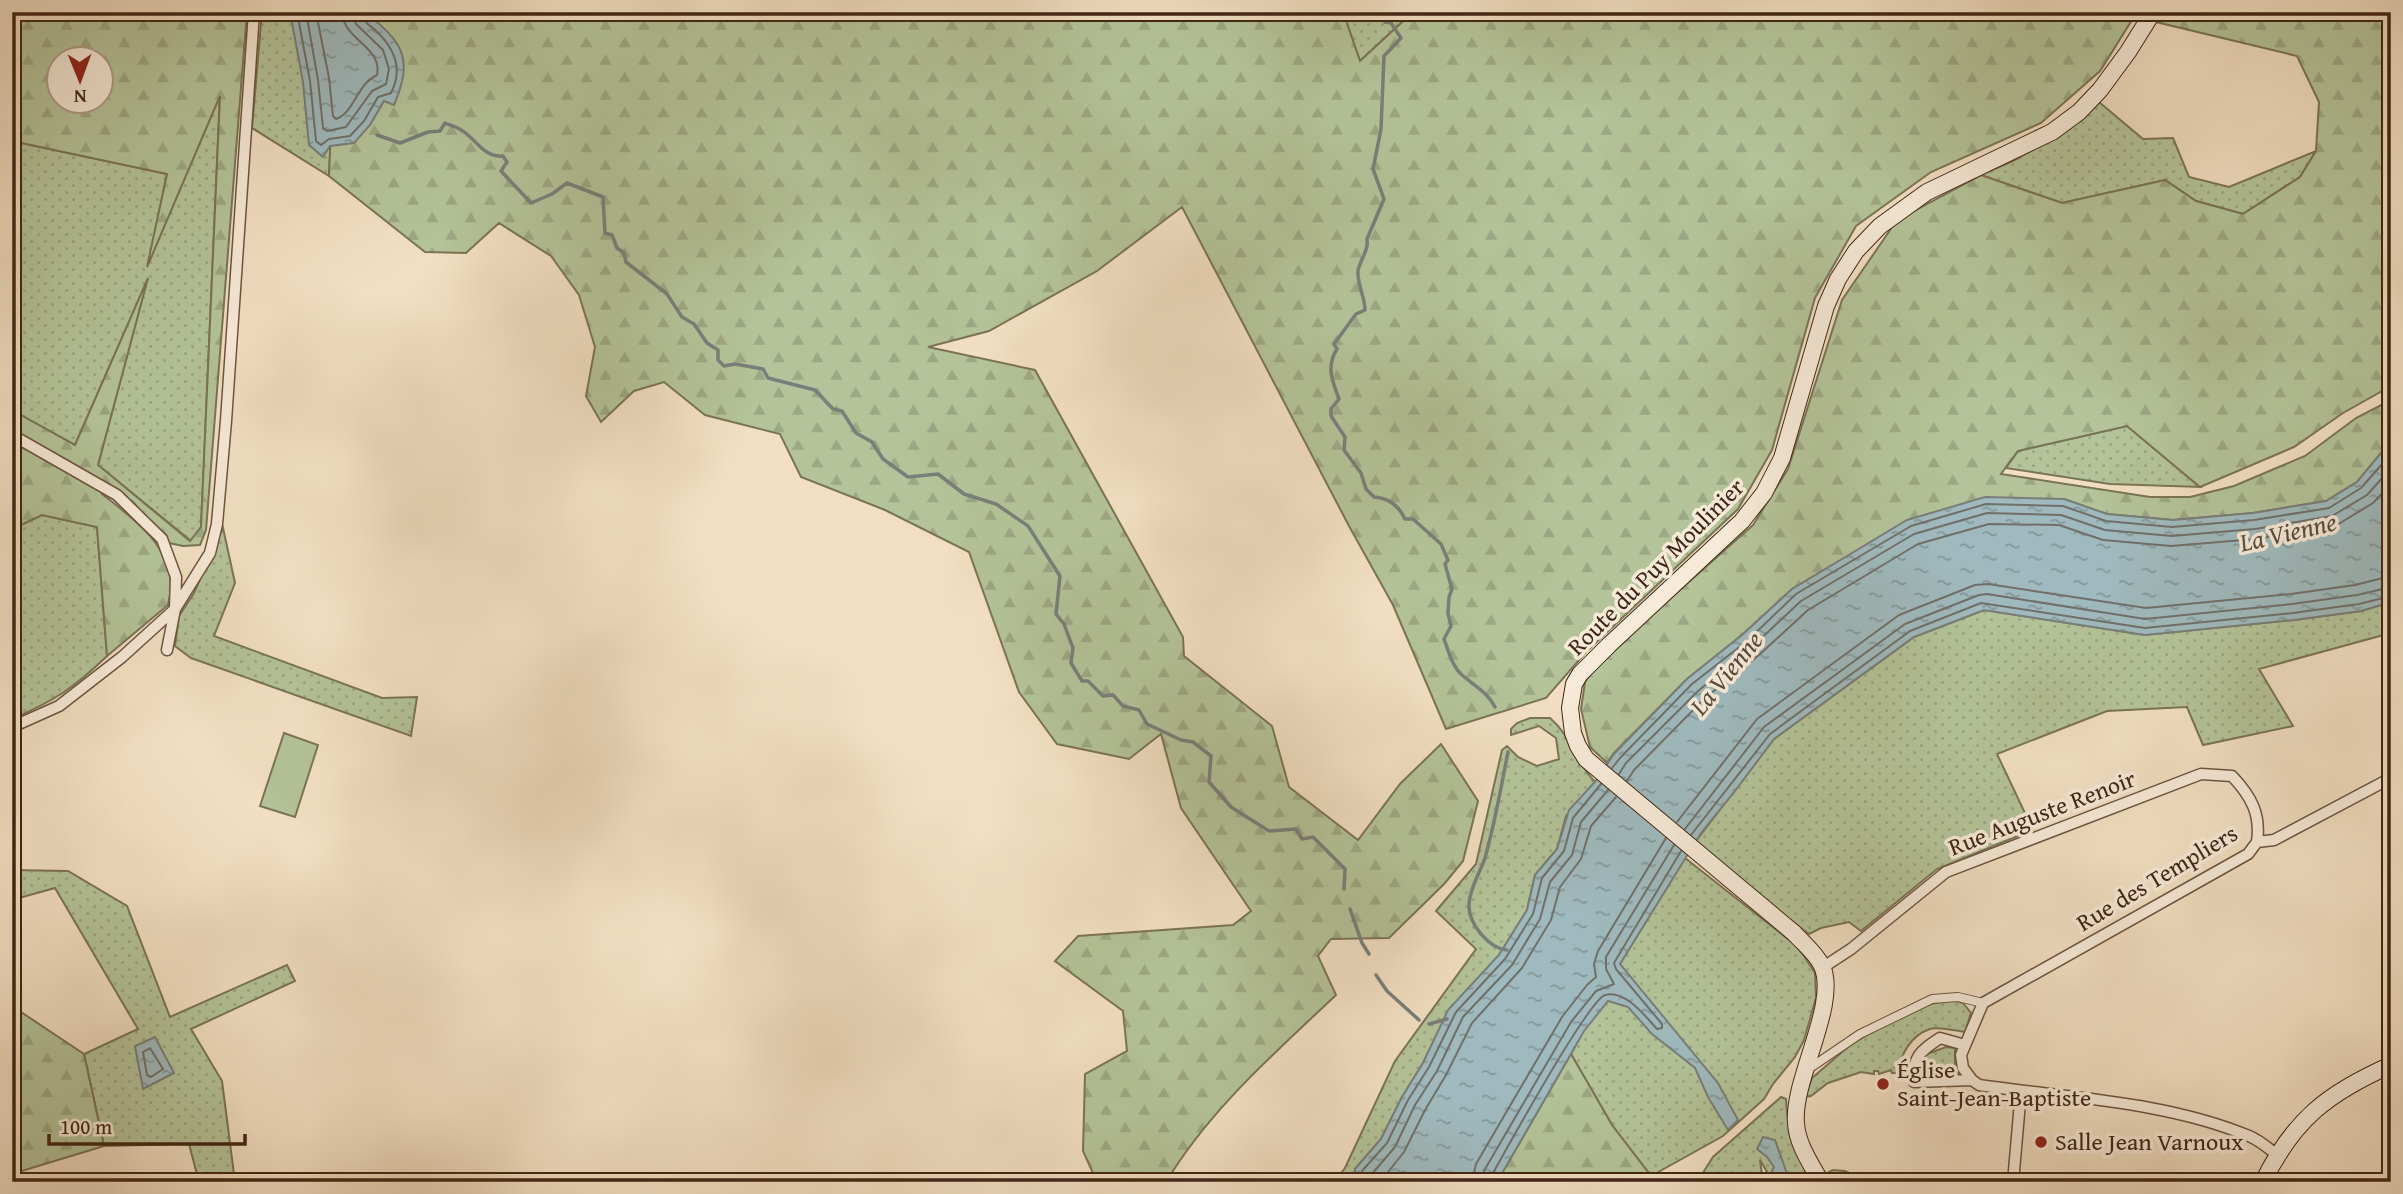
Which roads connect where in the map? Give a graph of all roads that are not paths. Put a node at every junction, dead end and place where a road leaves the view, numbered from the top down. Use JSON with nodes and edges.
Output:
{"nodes":[{"id":1,"x":254,"y":12,"type":"edge"},
{"id":2,"x":2153,"y":12,"type":"edge"},
{"id":3,"x":12,"y":435,"type":"edge"},
{"id":4,"x":175,"y":609,"type":"junction"},
{"id":5,"x":167,"y":650,"type":"dead end"},
{"id":6,"x":12,"y":727,"type":"edge"},
{"id":7,"x":2391,"y":778,"type":"edge"},
{"id":8,"x":2258,"y":842,"type":"junction"},
{"id":9,"x":1822,"y":968,"type":"junction"},
{"id":10,"x":1983,"y":1003,"type":"junction"},
{"id":11,"x":1965,"y":1045,"type":"junction"},
{"id":12,"x":2391,"y":1065,"type":"edge"},
{"id":13,"x":1805,"y":1070,"type":"junction"},
{"id":14,"x":1972,"y":1080,"type":"junction"},
{"id":15,"x":2021,"y":1091,"type":"junction"},
{"id":16,"x":2276,"y":1154,"type":"junction"},
{"id":17,"x":1821,"y":1182,"type":"edge"},
{"id":18,"x":2013,"y":1182,"type":"edge"},
{"id":19,"x":2263,"y":1182,"type":"edge"}],
"edges":[{"from":1,"to":4,"type":"street"},
{"from":2,"to":9,"type":"main road","name":"Route du Puy Moulinier"},
{"from":3,"to":4,"type":"street"},
{"from":4,"to":5,"type":"street"},
{"from":4,"to":6,"type":"street"},
{"from":7,"to":8,"type":"street","name":"Rue des Templiers"},
{"from":8,"to":9,"type":"street","name":"Rue Auguste Renoir"},
{"from":8,"to":10,"type":"street","name":"Rue des Templiers"},
{"from":9,"to":13,"type":"main road"},
{"from":10,"to":11,"type":"street"},
{"from":10,"to":13,"type":"street"},
{"from":11,"to":14,"type":"street"},
{"from":11,"to":14,"type":"street"},
{"from":12,"to":16,"type":"main road"},
{"from":13,"to":17,"type":"main road"},
{"from":14,"to":15,"type":"street"},
{"from":15,"to":16,"type":"street"},
{"from":15,"to":18,"type":"street"},
{"from":16,"to":19,"type":"main road"}]}
